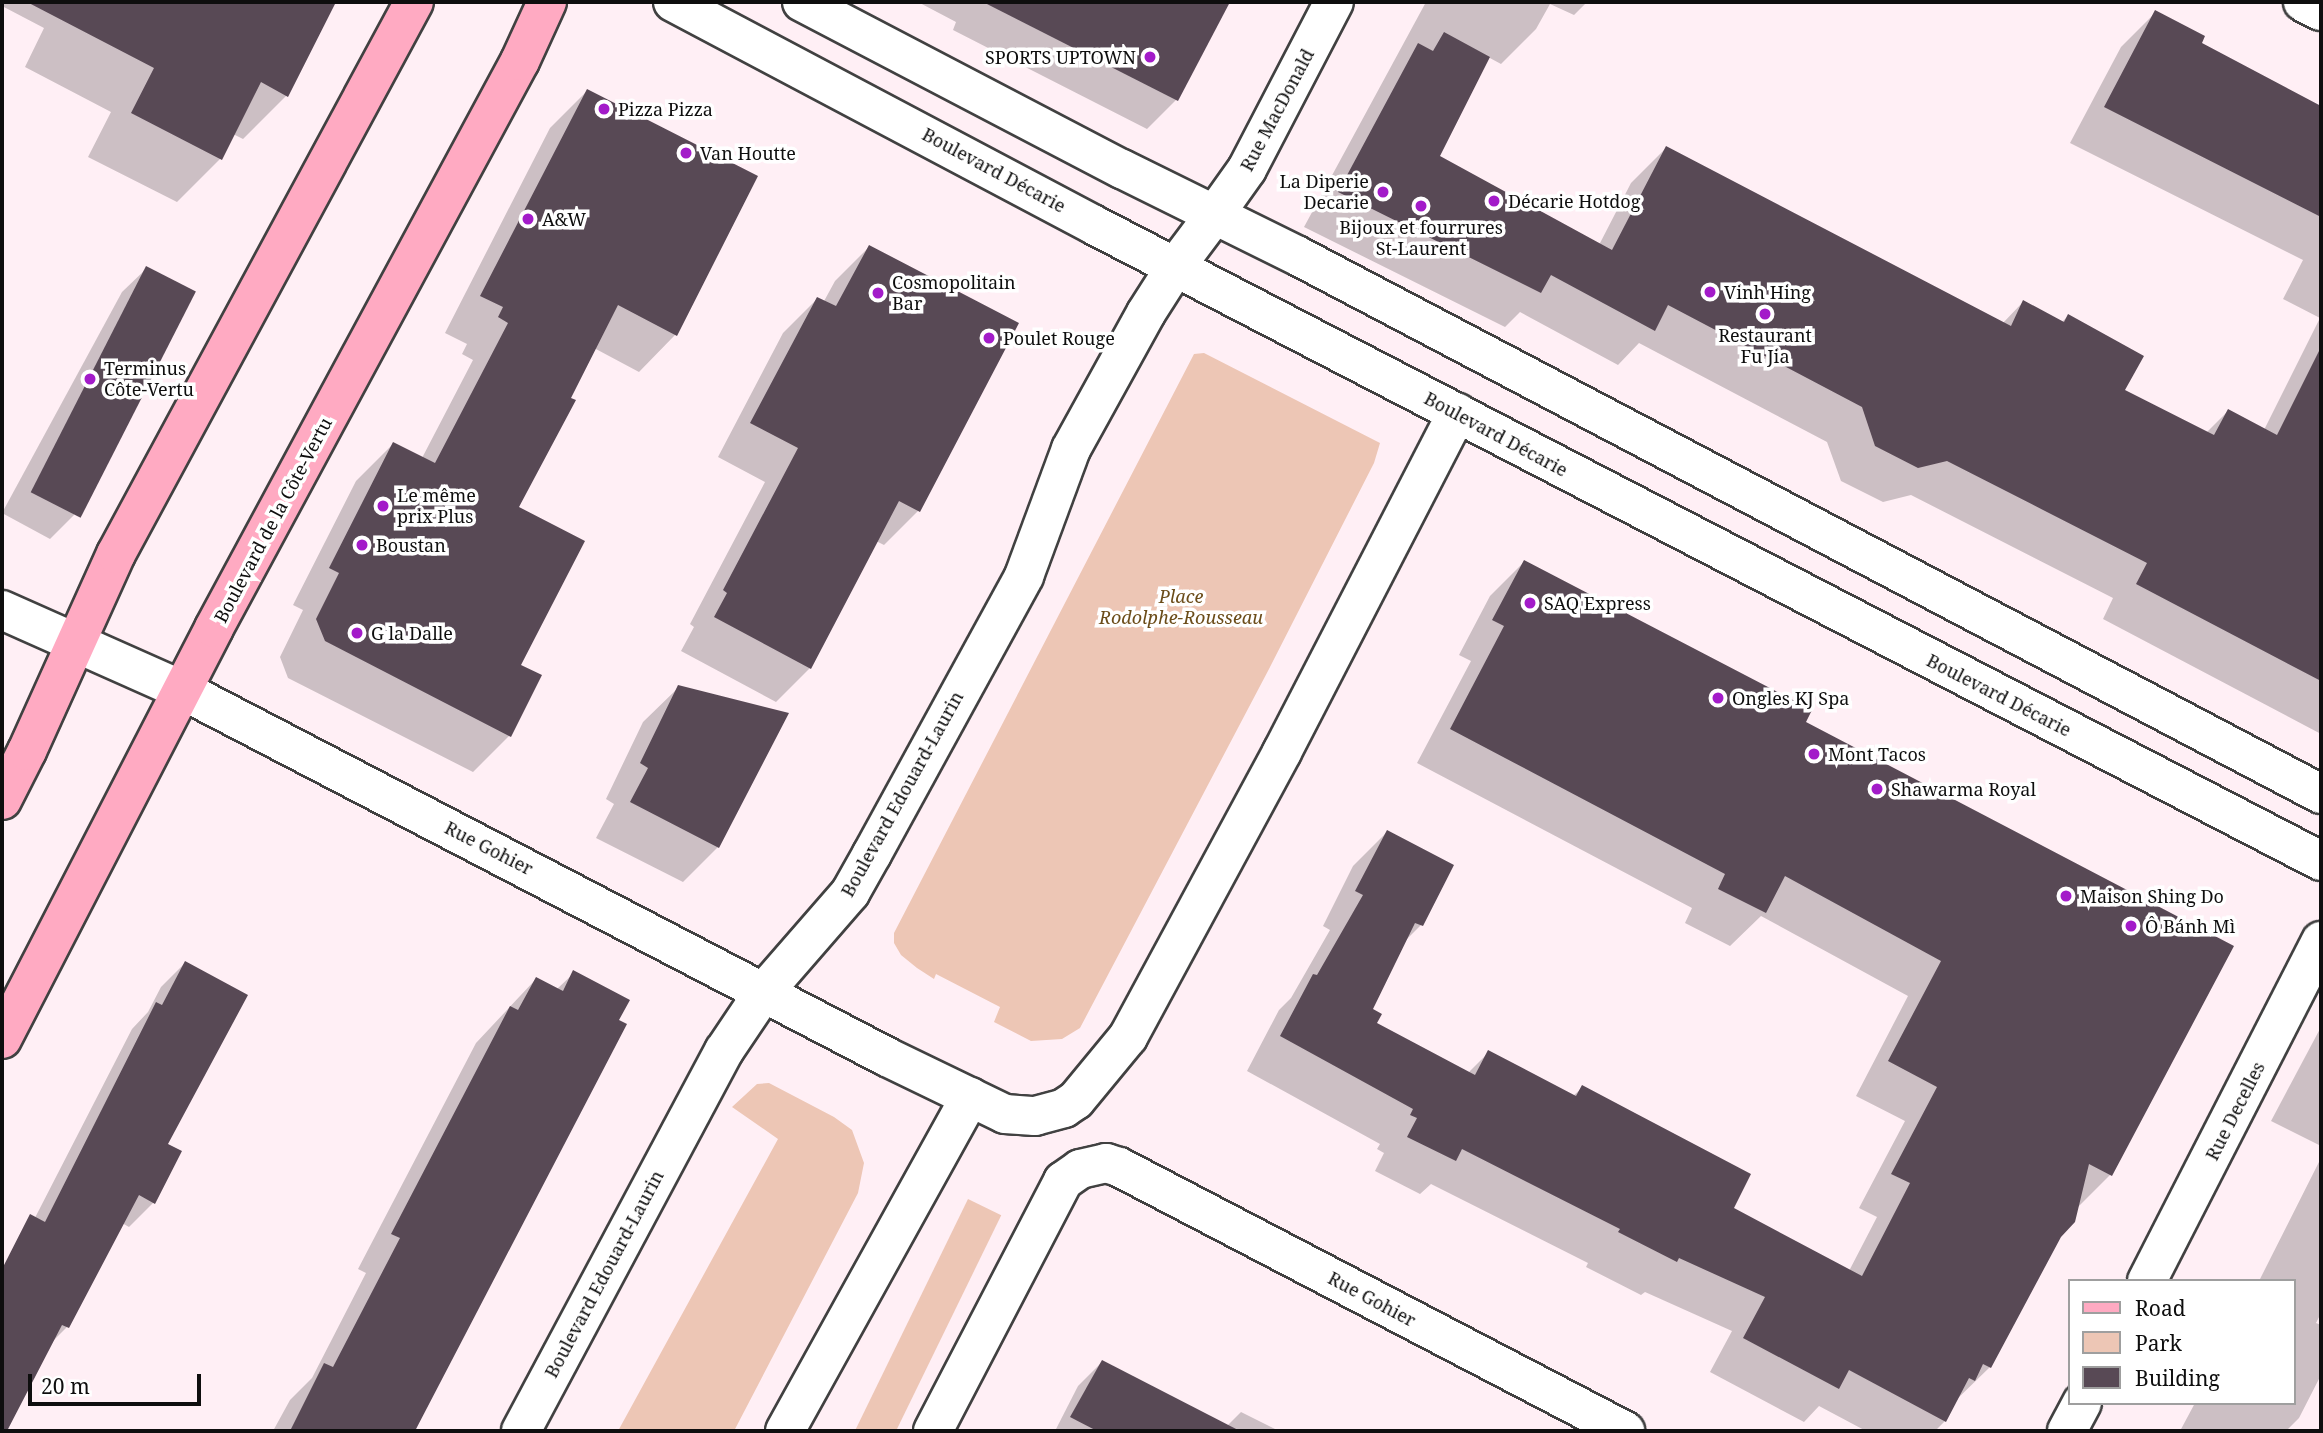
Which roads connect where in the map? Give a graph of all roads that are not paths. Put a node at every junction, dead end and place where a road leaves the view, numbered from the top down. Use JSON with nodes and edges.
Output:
{"nodes":[{"id":1,"x":414,"y":2,"type":"edge"},
{"id":2,"x":547,"y":2,"type":"edge"},
{"id":3,"x":673,"y":2,"type":"edge"},
{"id":4,"x":802,"y":2,"type":"edge"},
{"id":5,"x":1334,"y":2,"type":"edge"},
{"id":6,"x":2303,"y":2,"type":"edge"},
{"id":7,"x":2321,"y":11,"type":"edge"},
{"id":8,"x":1215,"y":214,"type":"junction"},
{"id":9,"x":1176,"y":266,"type":"junction"},
{"id":10,"x":1457,"y":414,"type":"junction"},
{"id":11,"x":2,"y":610,"type":"edge"},
{"id":12,"x":77,"y":645,"type":"junction"},
{"id":13,"x":184,"y":691,"type":"junction"},
{"id":14,"x":2321,"y":794,"type":"edge"},
{"id":15,"x":2,"y":800,"type":"edge"},
{"id":16,"x":2321,"y":861,"type":"edge"},
{"id":17,"x":2321,"y":941,"type":"edge"},
{"id":18,"x":763,"y":993,"type":"junction"},
{"id":19,"x":2,"y":1040,"type":"edge"},
{"id":20,"x":971,"y":1097,"type":"junction"},
{"id":21,"x":2148,"y":1279,"type":"edge"},
{"id":22,"x":2081,"y":1405,"type":"edge"},
{"id":23,"x":521,"y":1431,"type":"edge"},
{"id":24,"x":785,"y":1431,"type":"edge"},
{"id":25,"x":933,"y":1431,"type":"edge"},
{"id":26,"x":1625,"y":1431,"type":"edge"},
{"id":27,"x":2067,"y":1431,"type":"edge"}],
"edges":[{"from":1,"to":12,"type":"main road"},
{"from":2,"to":13,"type":"main road","name":"Boulevard de la Côte-Vertu"},
{"from":3,"to":9,"type":"street","name":"Boulevard Décarie"},
{"from":4,"to":8,"type":"street"},
{"from":5,"to":8,"type":"street","name":"Rue MacDonald"},
{"from":6,"to":7,"type":"street"},
{"from":8,"to":9,"type":"street","name":"Boulevard Edouard-Laurin"},
{"from":8,"to":14,"type":"street"},
{"from":9,"to":10,"type":"street","name":"Boulevard Décarie"},
{"from":9,"to":18,"type":"street","name":"Boulevard Edouard-Laurin"},
{"from":10,"to":16,"type":"street","name":"Boulevard Décarie"},
{"from":10,"to":20,"type":"street"},
{"from":11,"to":12,"type":"street","name":"Rue Gohier"},
{"from":12,"to":13,"type":"street","name":"Rue Gohier"},
{"from":12,"to":15,"type":"main road"},
{"from":13,"to":18,"type":"street","name":"Rue Gohier"},
{"from":13,"to":19,"type":"main road","name":"Boulevard de la Côte-Vertu"},
{"from":17,"to":21,"type":"street","name":"Rue Decelles"},
{"from":18,"to":20,"type":"street","name":"Rue Gohier"},
{"from":18,"to":23,"type":"street","name":"Boulevard Edouard-Laurin"},
{"from":20,"to":24,"type":"street"},
{"from":22,"to":27,"type":"street"},
{"from":25,"to":26,"type":"street","name":"Rue Gohier"}]}
